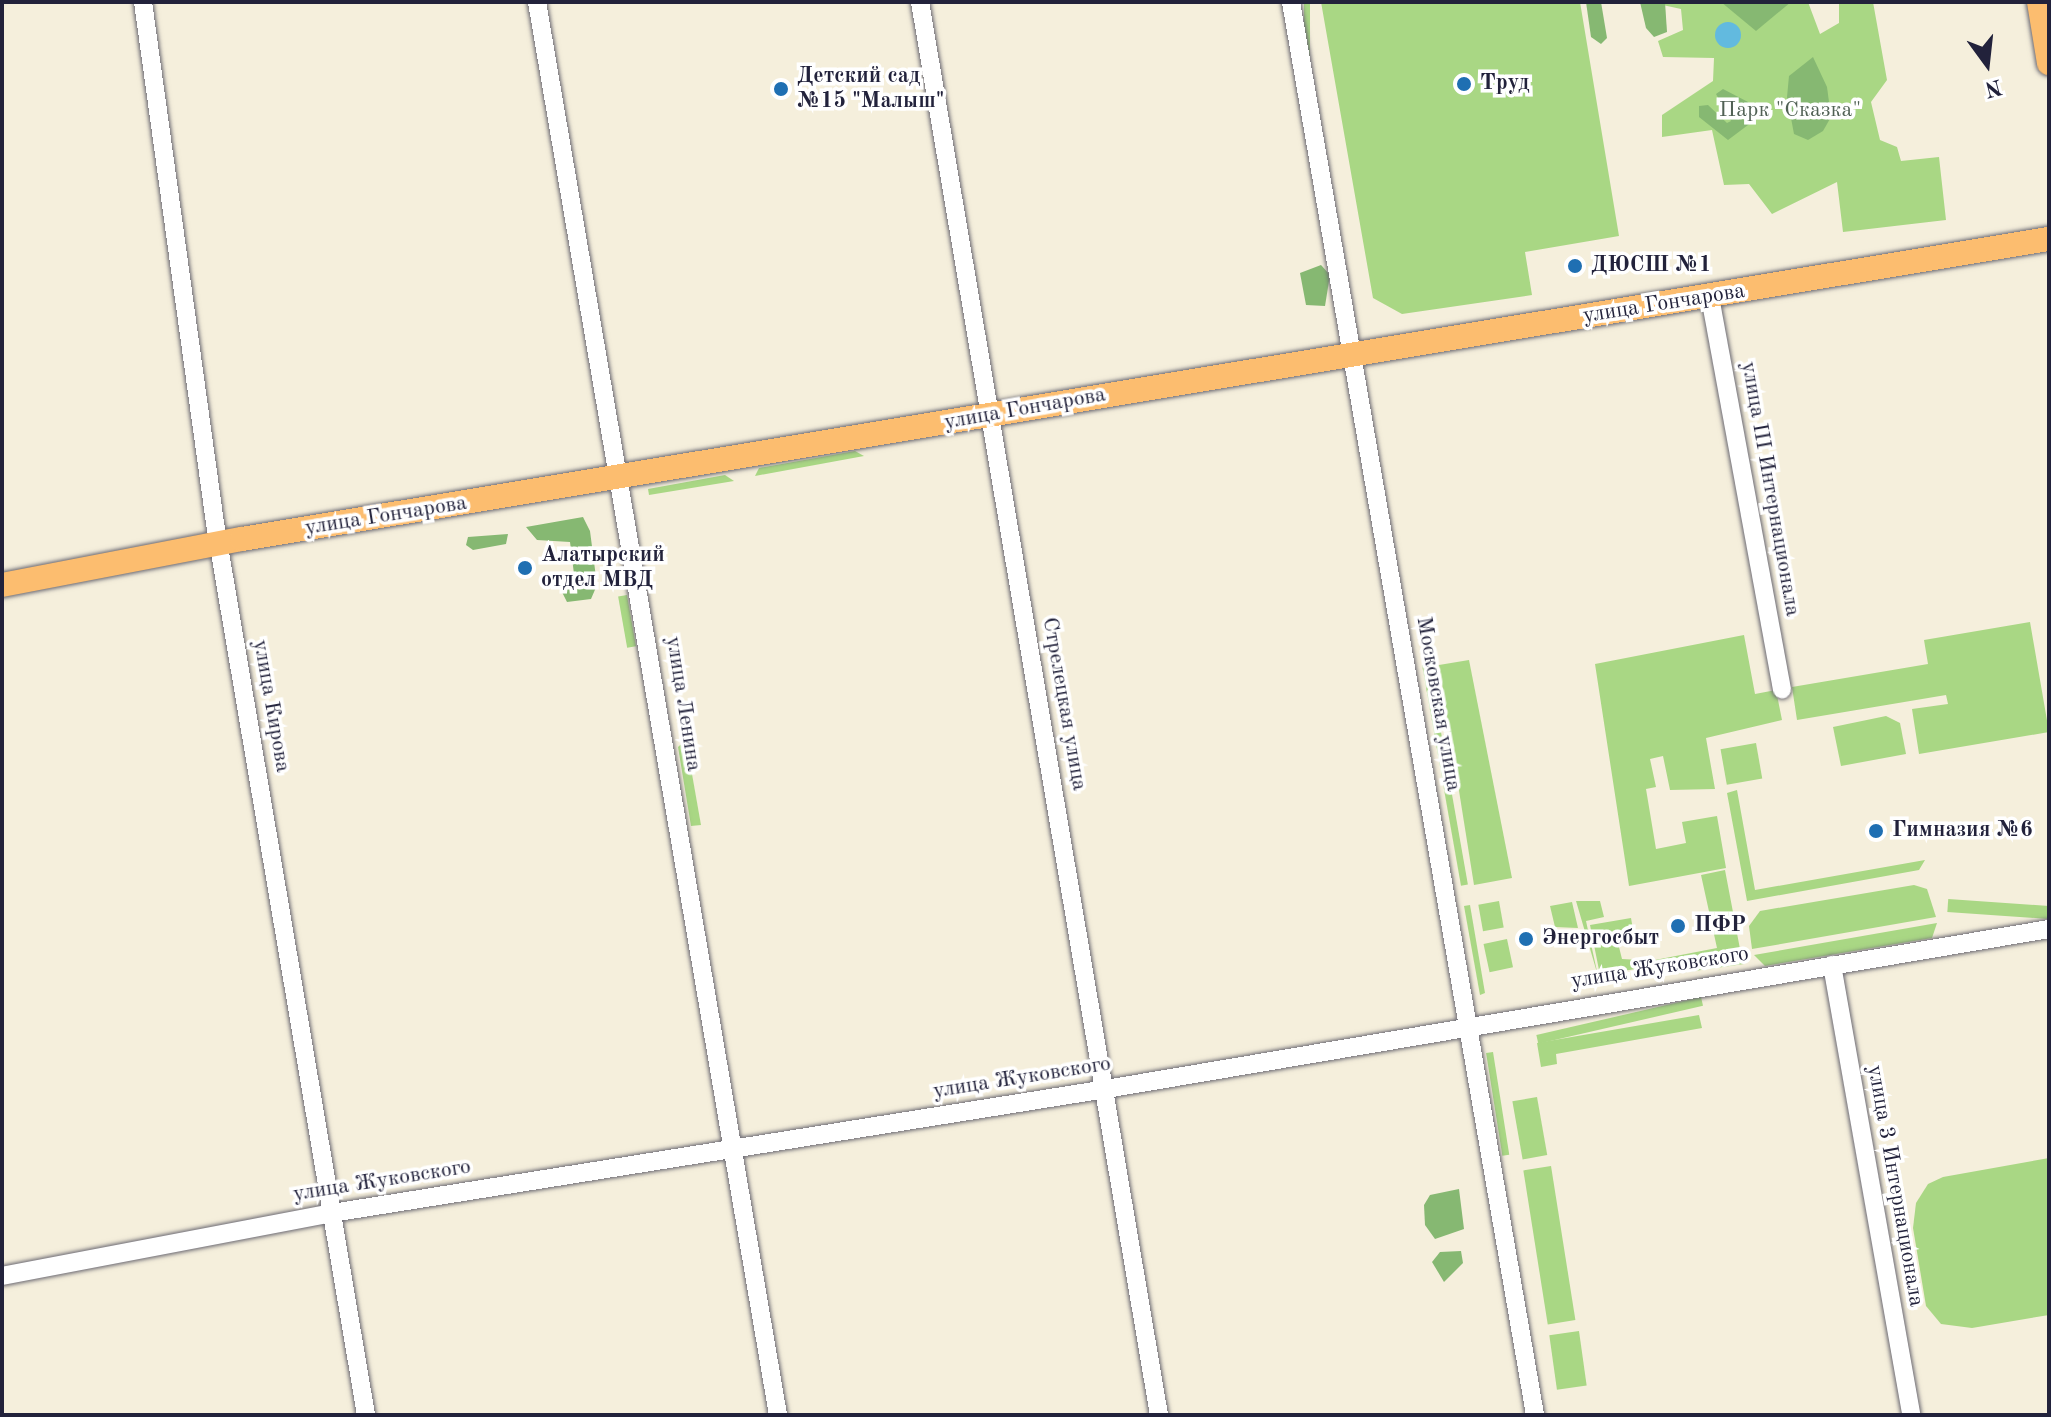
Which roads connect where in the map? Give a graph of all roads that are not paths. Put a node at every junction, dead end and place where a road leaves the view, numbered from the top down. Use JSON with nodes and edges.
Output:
{"nodes":[{"id":1,"x":143,"y":2,"type":"edge"},
{"id":2,"x":537,"y":2,"type":"edge"},
{"id":3,"x":920,"y":2,"type":"edge"},
{"id":4,"x":1291,"y":2,"type":"edge"},
{"id":5,"x":2039,"y":2,"type":"edge"},
{"id":6,"x":2049,"y":63,"type":"edge"},
{"id":7,"x":2049,"y":239,"type":"edge"},
{"id":8,"x":1710,"y":297,"type":"junction"},
{"id":9,"x":1354,"y":352,"type":"junction"},
{"id":10,"x":990,"y":414,"type":"junction"},
{"id":11,"x":621,"y":477,"type":"junction"},
{"id":12,"x":219,"y":543,"type":"junction"},
{"id":13,"x":2,"y":585,"type":"edge"},
{"id":14,"x":1782,"y":689,"type":"dead end"},
{"id":15,"x":2049,"y":929,"type":"edge"},
{"id":16,"x":1832,"y":965,"type":"junction"},
{"id":17,"x":1469,"y":1024,"type":"junction"},
{"id":18,"x":1106,"y":1089,"type":"junction"},
{"id":19,"x":732,"y":1150,"type":"junction"},
{"id":20,"x":332,"y":1213,"type":"junction"},
{"id":21,"x":2,"y":1276,"type":"edge"},
{"id":22,"x":366,"y":1415,"type":"edge"},
{"id":23,"x":778,"y":1415,"type":"edge"},
{"id":24,"x":1159,"y":1415,"type":"edge"},
{"id":25,"x":1535,"y":1415,"type":"edge"},
{"id":26,"x":1911,"y":1415,"type":"edge"}],
"edges":[{"from":1,"to":12,"type":"street","name":"улица Кирова"},
{"from":2,"to":11,"type":"street","name":"улица Ленина"},
{"from":3,"to":10,"type":"street","name":"Стрелецкая улица"},
{"from":4,"to":9,"type":"street","name":"Московская улица"},
{"from":5,"to":6,"type":"main road"},
{"from":7,"to":8,"type":"main road","name":"улица Гончарова"},
{"from":8,"to":9,"type":"main road","name":"улица Гончарова"},
{"from":8,"to":14,"type":"street","name":"улица III Интернационала"},
{"from":9,"to":10,"type":"main road","name":"улица Гончарова"},
{"from":9,"to":17,"type":"street","name":"Московская улица"},
{"from":10,"to":11,"type":"main road","name":"улица Гончарова"},
{"from":10,"to":18,"type":"street","name":"Стрелецкая улица"},
{"from":11,"to":12,"type":"main road","name":"улица Гончарова"},
{"from":11,"to":19,"type":"street","name":"улица Ленина"},
{"from":12,"to":13,"type":"main road","name":"улица Гончарова"},
{"from":12,"to":20,"type":"street","name":"улица Кирова"},
{"from":15,"to":16,"type":"street","name":"улица Жуковского"},
{"from":16,"to":17,"type":"street","name":"улица Жуковского"},
{"from":16,"to":26,"type":"street","name":"улица 3 Интернационала"},
{"from":17,"to":18,"type":"street","name":"улица Жуковского"},
{"from":17,"to":25,"type":"street","name":"Московская улица"},
{"from":18,"to":19,"type":"street","name":"улица Жуковского"},
{"from":18,"to":24,"type":"street","name":"Стрелецкая улица"},
{"from":19,"to":20,"type":"street","name":"улица Жуковского"},
{"from":19,"to":23,"type":"street","name":"улица Ленина"},
{"from":20,"to":21,"type":"street","name":"улица Жуковского"},
{"from":20,"to":22,"type":"street","name":"улица Кирова"}]}
